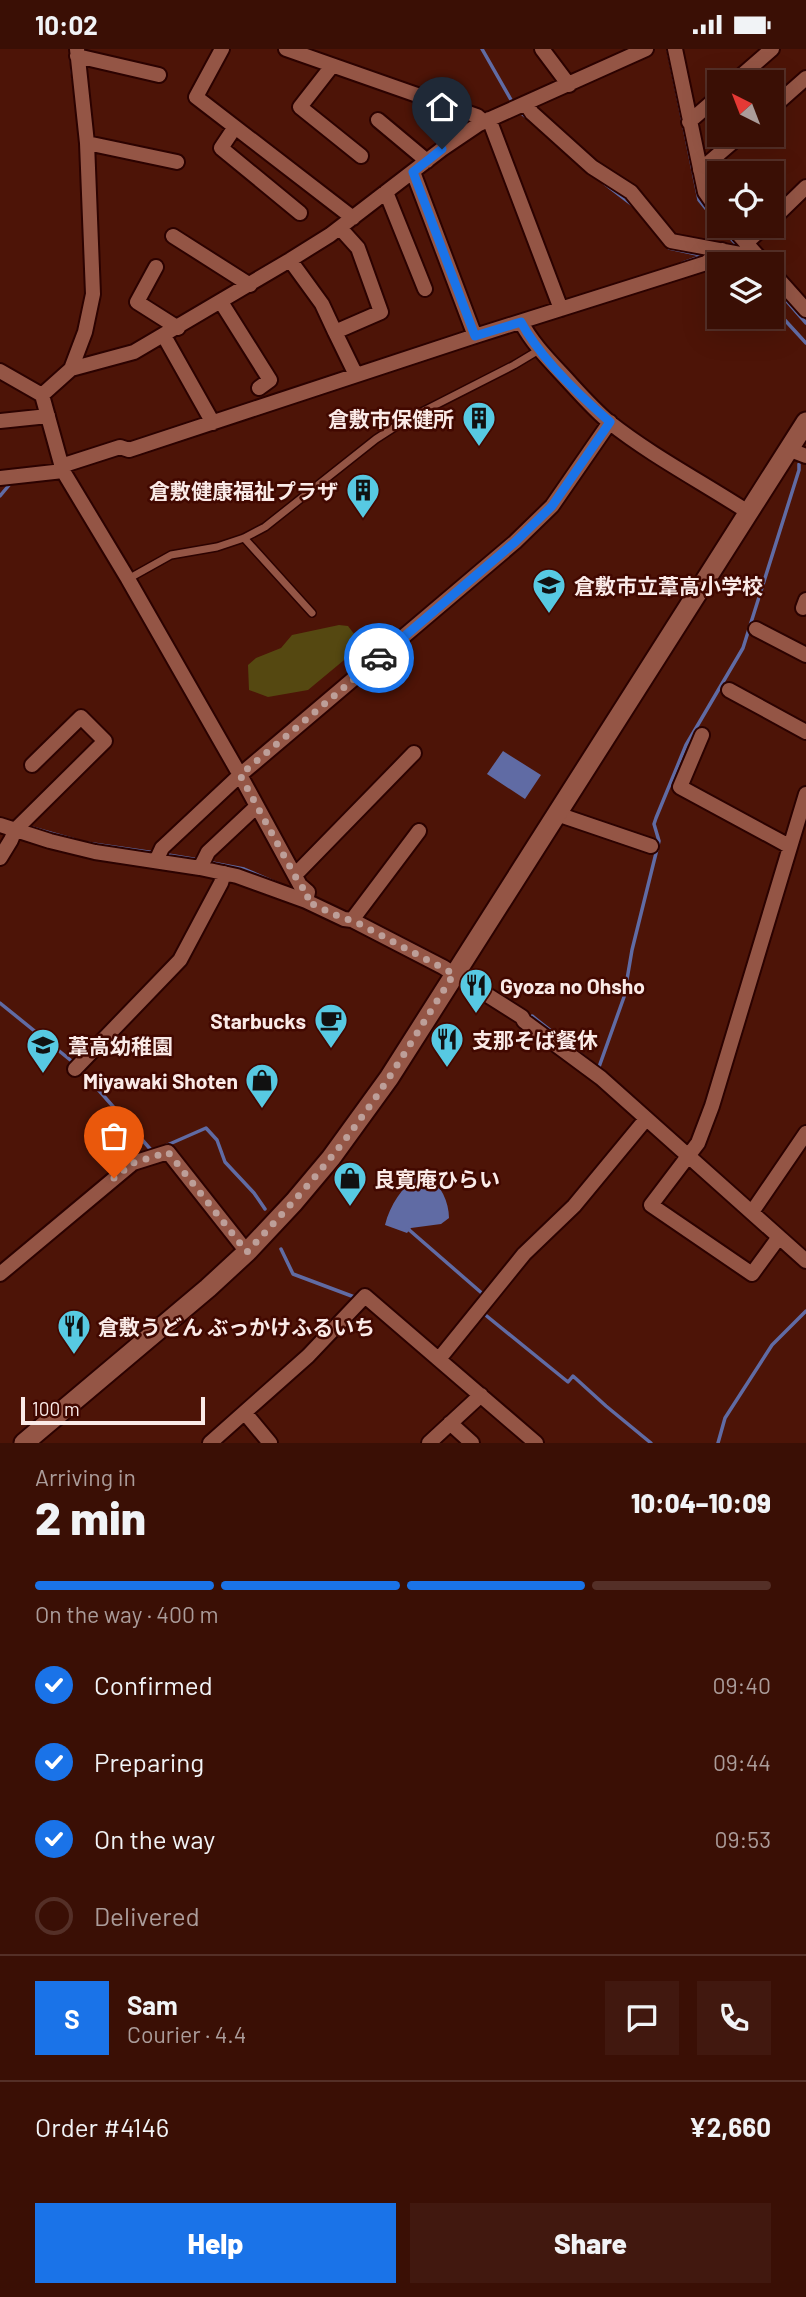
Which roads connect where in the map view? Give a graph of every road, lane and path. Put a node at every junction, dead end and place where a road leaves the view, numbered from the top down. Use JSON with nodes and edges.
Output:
{"nodes":[{"id":1,"x":222,"y":49,"type":"edge"},
{"id":2,"x":286,"y":49,"type":"edge"},
{"id":3,"x":541,"y":49,"type":"edge"},
{"id":4,"x":646,"y":49,"type":"edge"},
{"id":5,"x":675,"y":49,"type":"edge"},
{"id":6,"x":772,"y":49,"type":"edge"},
{"id":7,"x":77,"y":52,"type":"edge"},
{"id":8,"x":332,"y":66,"type":"junction"},
{"id":9,"x":748,"y":70,"type":"edge"},
{"id":10,"x":159,"y":75,"type":"dead end"},
{"id":11,"x":806,"y":78,"type":"edge"},
{"id":12,"x":569,"y":85,"type":"junction"},
{"id":13,"x":784,"y":97,"type":"edge"},
{"id":14,"x":519,"y":106,"type":"junction"},
{"id":15,"x":707,"y":106,"type":"edge"},
{"id":16,"x":378,"y":120,"type":"dead end"},
{"id":17,"x":486,"y":120,"type":"junction"},
{"id":18,"x":689,"y":122,"type":"junction"},
{"id":19,"x":235,"y":127,"type":"junction"},
{"id":20,"x":87,"y":143,"type":"junction"},
{"id":21,"x":727,"y":147,"type":"edge"},
{"id":22,"x":361,"y":156,"type":"dead end"},
{"id":23,"x":427,"y":160,"type":"junction"},
{"id":24,"x":177,"y":162,"type":"dead end"},
{"id":25,"x":700,"y":170,"type":"junction"},
{"id":26,"x":413,"y":172,"type":"junction"},
{"id":27,"x":806,"y":187,"type":"edge"},
{"id":28,"x":386,"y":192,"type":"junction"},
{"id":29,"x":707,"y":196,"type":"edge"},
{"id":30,"x":784,"y":208,"type":"edge"},
{"id":31,"x":300,"y":213,"type":"dead end"},
{"id":32,"x":353,"y":218,"type":"junction"},
{"id":33,"x":340,"y":228,"type":"junction"},
{"id":34,"x":173,"y":236,"type":"dead end"},
{"id":35,"x":742,"y":238,"type":"edge"},
{"id":36,"x":756,"y":238,"type":"edge"},
{"id":37,"x":750,"y":247,"type":"junction"},
{"id":38,"x":707,"y":252,"type":"edge"},
{"id":39,"x":743,"y":252,"type":"edge"},
{"id":40,"x":754,"y":252,"type":"edge"},
{"id":41,"x":707,"y":258,"type":"edge"},
{"id":42,"x":290,"y":260,"type":"junction"},
{"id":43,"x":156,"y":267,"type":"dead end"},
{"id":44,"x":250,"y":285,"type":"junction"},
{"id":45,"x":784,"y":285,"type":"edge"},
{"id":46,"x":425,"y":289,"type":"dead end"},
{"id":47,"x":221,"y":302,"type":"junction"},
{"id":48,"x":560,"y":306,"type":"junction"},
{"id":49,"x":806,"y":310,"type":"edge"},
{"id":50,"x":521,"y":322,"type":"junction"},
{"id":51,"x":178,"y":328,"type":"junction"},
{"id":52,"x":335,"y":331,"type":"junction"},
{"id":53,"x":474,"y":332,"type":"junction"},
{"id":54,"x":164,"y":336,"type":"junction"},
{"id":55,"x":540,"y":350,"type":"junction"},
{"id":56,"x":71,"y":369,"type":"junction"},
{"id":57,"x":0,"y":371,"type":"edge"},
{"id":58,"x":354,"y":372,"type":"junction"},
{"id":59,"x":259,"y":388,"type":"dead end"},
{"id":60,"x":42,"y":395,"type":"junction"},
{"id":61,"x":48,"y":416,"type":"junction"},
{"id":62,"x":211,"y":419,"type":"junction"},
{"id":63,"x":0,"y":421,"type":"edge"},
{"id":64,"x":610,"y":422,"type":"junction"},
{"id":65,"x":806,"y":422,"type":"edge"},
{"id":66,"x":797,"y":453,"type":"edge"},
{"id":67,"x":62,"y":468,"type":"junction"},
{"id":68,"x":0,"y":478,"type":"edge"},
{"id":69,"x":748,"y":512,"type":"junction"},
{"id":70,"x":244,"y":538,"type":"junction"},
{"id":71,"x":128,"y":579,"type":"junction"},
{"id":72,"x":312,"y":613,"type":"dead end"},
{"id":73,"x":756,"y":629,"type":"dead end"},
{"id":74,"x":806,"y":655,"type":"edge"},
{"id":75,"x":729,"y":690,"type":"dead end"},
{"id":76,"x":806,"y":732,"type":"edge"},
{"id":77,"x":702,"y":734,"type":"dead end"},
{"id":78,"x":414,"y":753,"type":"dead end"},
{"id":79,"x":33,"y":765,"type":"dead end"},
{"id":80,"x":240,"y":775,"type":"junction"},
{"id":81,"x":806,"y":794,"type":"edge"},
{"id":82,"x":257,"y":806,"type":"junction"},
{"id":83,"x":557,"y":814,"type":"junction"},
{"id":84,"x":0,"y":825,"type":"edge"},
{"id":85,"x":18,"y":827,"type":"junction"},
{"id":86,"x":419,"y":831,"type":"dead end"},
{"id":87,"x":651,"y":846,"type":"dead end"},
{"id":88,"x":789,"y":846,"type":"junction"},
{"id":89,"x":159,"y":856,"type":"junction"},
{"id":90,"x":0,"y":858,"type":"edge"},
{"id":91,"x":203,"y":863,"type":"junction"},
{"id":92,"x":225,"y":873,"type":"junction"},
{"id":93,"x":295,"y":876,"type":"junction"},
{"id":94,"x":307,"y":898,"type":"junction"},
{"id":95,"x":352,"y":920,"type":"junction"},
{"id":96,"x":454,"y":974,"type":"junction"},
{"id":97,"x":75,"y":1069,"type":"dead end"},
{"id":98,"x":646,"y":1119,"type":"junction"},
{"id":99,"x":806,"y":1133,"type":"edge"},
{"id":100,"x":691,"y":1152,"type":"junction"},
{"id":101,"x":754,"y":1209,"type":"junction"},
{"id":102,"x":779,"y":1237,"type":"junction"},
{"id":103,"x":247,"y":1252,"type":"junction"},
{"id":104,"x":806,"y":1261,"type":"edge"},
{"id":105,"x":0,"y":1274,"type":"edge"},
{"id":106,"x":439,"y":1359,"type":"junction"},
{"id":107,"x":478,"y":1398,"type":"junction"},
{"id":108,"x":245,"y":1413,"type":"junction"},
{"id":109,"x":450,"y":1423,"type":"junction"},
{"id":110,"x":24,"y":1443,"type":"edge"},
{"id":111,"x":210,"y":1443,"type":"edge"},
{"id":112,"x":270,"y":1443,"type":"edge"},
{"id":113,"x":429,"y":1443,"type":"edge"},
{"id":114,"x":472,"y":1443,"type":"edge"},
{"id":115,"x":536,"y":1443,"type":"edge"}],
"edges":[{"from":1,"to":19,"type":"street"},
{"from":2,"to":8,"type":"street"},
{"from":3,"to":12,"type":"street"},
{"from":4,"to":12,"type":"street"},
{"from":5,"to":18,"type":"street"},
{"from":6,"to":9,"type":"street"},
{"from":7,"to":10,"type":"street"},
{"from":7,"to":20,"type":"street"},
{"from":8,"to":17,"type":"street"},
{"from":8,"to":22,"type":"street"},
{"from":11,"to":13,"type":"street"},
{"from":12,"to":14,"type":"street"},
{"from":14,"to":17,"type":"street"},
{"from":14,"to":38,"type":"street"},
{"from":15,"to":18,"type":"street"},
{"from":16,"to":23,"type":"street"},
{"from":17,"to":23,"type":"street"},
{"from":17,"to":48,"type":"street"},
{"from":18,"to":25,"type":"street"},
{"from":19,"to":31,"type":"street"},
{"from":19,"to":32,"type":"street"},
{"from":20,"to":24,"type":"street"},
{"from":20,"to":56,"type":"street"},
{"from":21,"to":25,"type":"street"},
{"from":23,"to":26,"type":"street"},
{"from":25,"to":29,"type":"street"},
{"from":26,"to":28,"type":"street"},
{"from":26,"to":53,"type":"street"},
{"from":27,"to":30,"type":"street"},
{"from":28,"to":32,"type":"street"},
{"from":28,"to":46,"type":"street"},
{"from":32,"to":33,"type":"street"},
{"from":33,"to":42,"type":"street"},
{"from":33,"to":52,"type":"street"},
{"from":34,"to":44,"type":"street"},
{"from":35,"to":37,"type":"street"},
{"from":36,"to":37,"type":"street"},
{"from":37,"to":39,"type":"street"},
{"from":37,"to":40,"type":"street"},
{"from":41,"to":48,"type":"street"},
{"from":42,"to":44,"type":"street"},
{"from":42,"to":52,"type":"street"},
{"from":43,"to":51,"type":"street"},
{"from":44,"to":47,"type":"street"},
{"from":45,"to":49,"type":"street"},
{"from":47,"to":51,"type":"street"},
{"from":47,"to":59,"type":"street"},
{"from":48,"to":50,"type":"street"},
{"from":50,"to":53,"type":"street"},
{"from":50,"to":55,"type":"street"},
{"from":51,"to":54,"type":"street"},
{"from":52,"to":58,"type":"street"},
{"from":53,"to":58,"type":"street"},
{"from":54,"to":56,"type":"street"},
{"from":54,"to":62,"type":"street"},
{"from":55,"to":64,"type":"street"},
{"from":55,"to":70,"type":"lane"},
{"from":56,"to":60,"type":"street"},
{"from":57,"to":60,"type":"street"},
{"from":58,"to":62,"type":"street"},
{"from":60,"to":61,"type":"street"},
{"from":61,"to":63,"type":"street"},
{"from":61,"to":67,"type":"street"},
{"from":62,"to":67,"type":"street"},
{"from":64,"to":69,"type":"street"},
{"from":64,"to":80,"type":"street"},
{"from":65,"to":66,"type":"street"},
{"from":66,"to":69,"type":"street"},
{"from":67,"to":68,"type":"street"},
{"from":67,"to":71,"type":"street"},
{"from":69,"to":83,"type":"street"},
{"from":70,"to":71,"type":"lane"},
{"from":70,"to":72,"type":"lane"},
{"from":71,"to":80,"type":"street"},
{"from":73,"to":74,"type":"street"},
{"from":75,"to":76,"type":"street"},
{"from":77,"to":88,"type":"street"},
{"from":78,"to":93,"type":"street"},
{"from":79,"to":85,"type":"street"},
{"from":80,"to":82,"type":"street"},
{"from":80,"to":89,"type":"street"},
{"from":81,"to":88,"type":"street"},
{"from":82,"to":91,"type":"street"},
{"from":82,"to":93,"type":"street"},
{"from":83,"to":87,"type":"street"},
{"from":83,"to":96,"type":"street"},
{"from":84,"to":85,"type":"street"},
{"from":85,"to":89,"type":"street"},
{"from":85,"to":90,"type":"street"},
{"from":86,"to":95,"type":"street"},
{"from":88,"to":100,"type":"street"},
{"from":89,"to":91,"type":"street"},
{"from":91,"to":92,"type":"street"},
{"from":92,"to":94,"type":"street"},
{"from":92,"to":97,"type":"street"},
{"from":93,"to":94,"type":"street"},
{"from":94,"to":95,"type":"street"},
{"from":95,"to":96,"type":"street"},
{"from":96,"to":98,"type":"street"},
{"from":96,"to":103,"type":"street"},
{"from":98,"to":100,"type":"street"},
{"from":98,"to":106,"type":"street"},
{"from":99,"to":101,"type":"street"},
{"from":100,"to":101,"type":"street"},
{"from":100,"to":102,"type":"street"},
{"from":101,"to":102,"type":"street"},
{"from":102,"to":104,"type":"street"},
{"from":103,"to":105,"type":"street"},
{"from":103,"to":110,"type":"street"},
{"from":106,"to":107,"type":"street"},
{"from":106,"to":108,"type":"street"},
{"from":107,"to":109,"type":"street"},
{"from":107,"to":115,"type":"street"},
{"from":108,"to":111,"type":"street"},
{"from":108,"to":112,"type":"street"},
{"from":109,"to":113,"type":"street"},
{"from":109,"to":114,"type":"street"}]}
